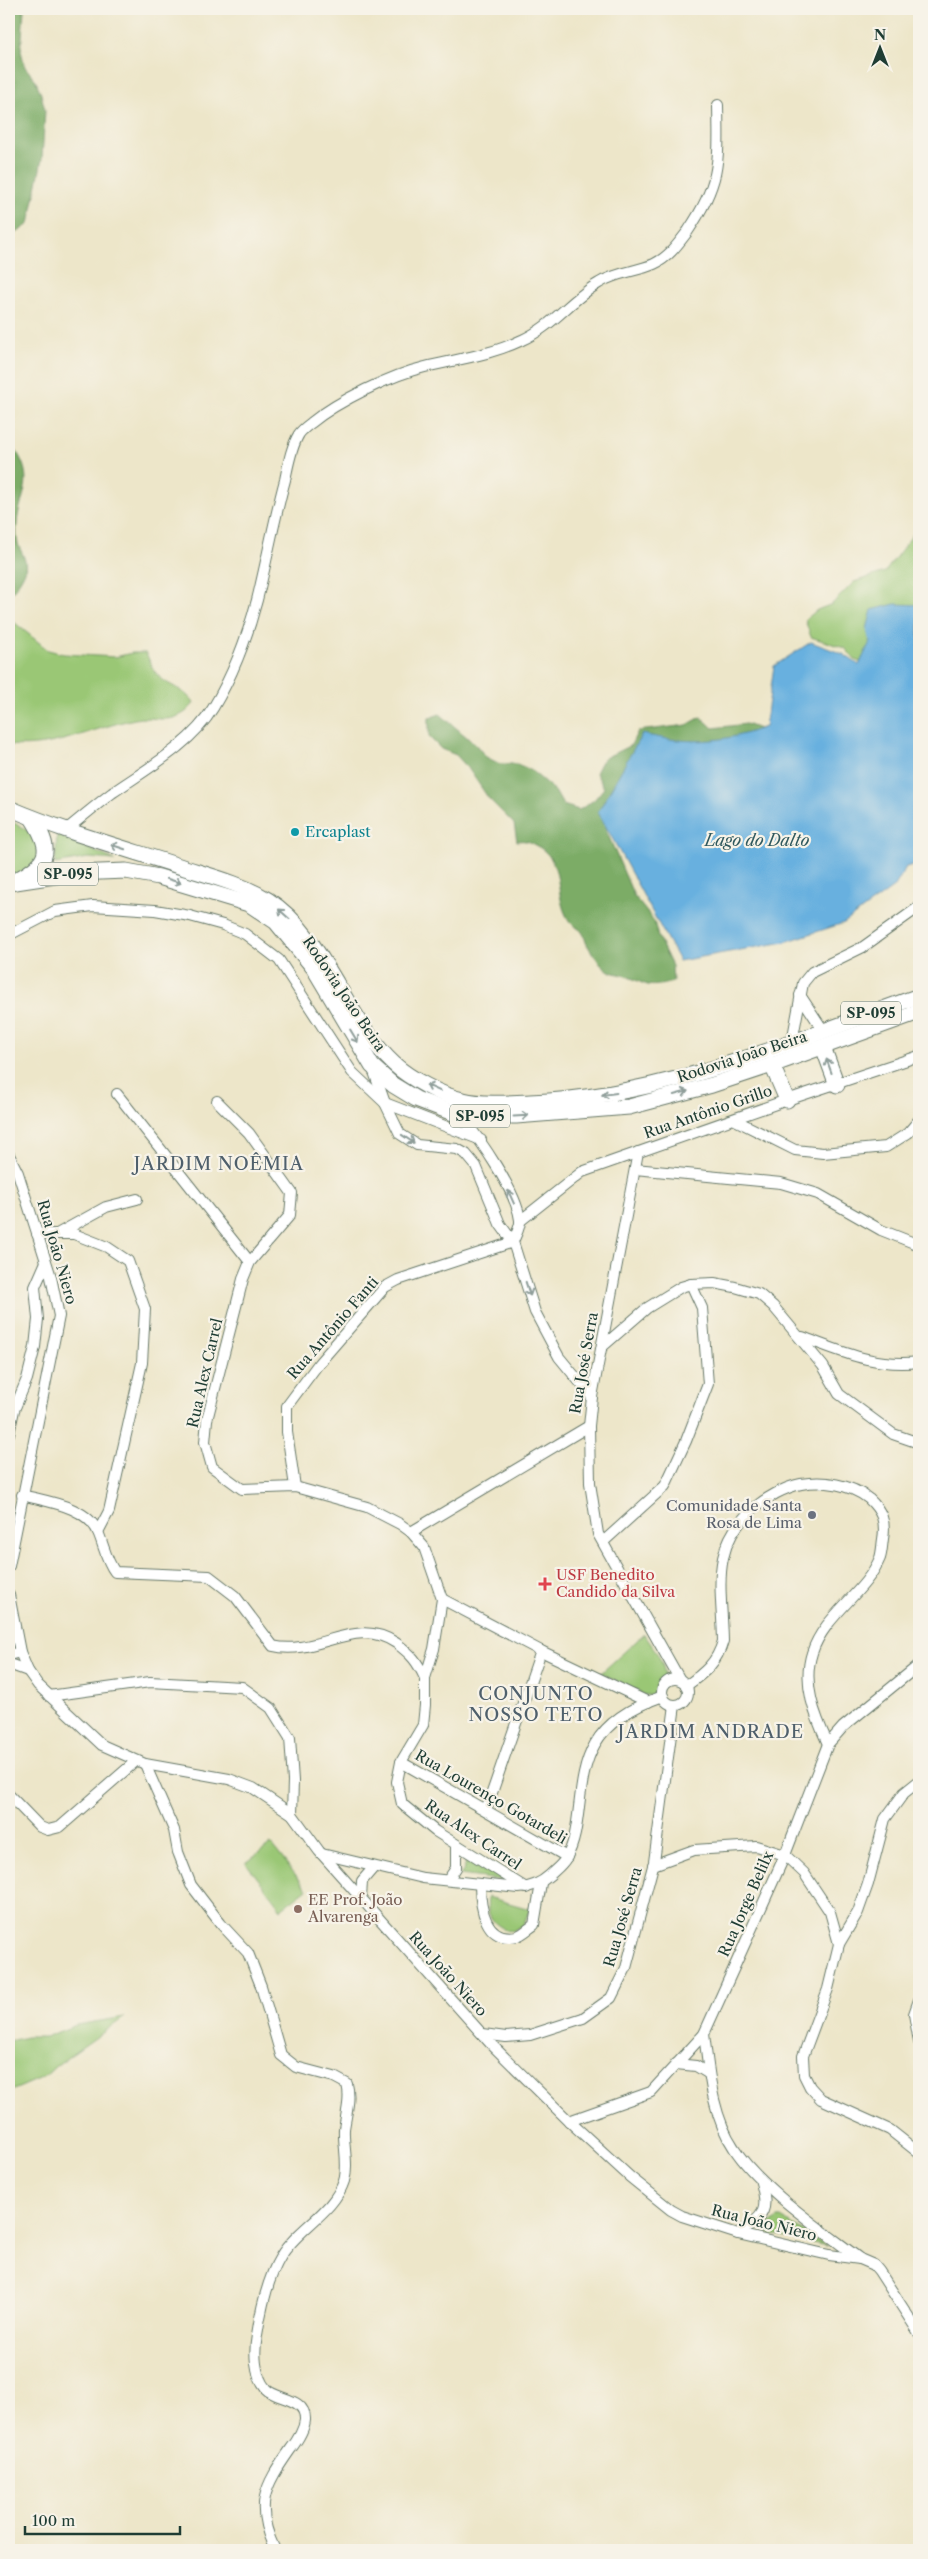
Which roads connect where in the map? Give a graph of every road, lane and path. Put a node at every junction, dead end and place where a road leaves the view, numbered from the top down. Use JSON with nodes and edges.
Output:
{"nodes":[{"id":1,"x":718,"y":105,"type":"dead end"},
{"id":2,"x":9,"y":808,"type":"edge"},
{"id":3,"x":32,"y":818,"type":"junction"},
{"id":4,"x":66,"y":830,"type":"junction"},
{"id":5,"x":9,"y":883,"type":"edge"},
{"id":6,"x":919,"y":907,"type":"edge"},
{"id":7,"x":9,"y":935,"type":"edge"},
{"id":8,"x":800,"y":995,"type":"junction"},
{"id":9,"x":919,"y":996,"type":"edge"},
{"id":10,"x":919,"y":1012,"type":"edge"},
{"id":11,"x":823,"y":1030,"type":"junction"},
{"id":12,"x":792,"y":1042,"type":"junction"},
{"id":13,"x":823,"y":1047,"type":"junction"},
{"id":14,"x":919,"y":1056,"type":"edge"},
{"id":15,"x":772,"y":1065,"type":"junction"},
{"id":16,"x":372,"y":1066,"type":"junction"},
{"id":17,"x":837,"y":1085,"type":"junction"},
{"id":18,"x":118,"y":1094,"type":"dead end"},
{"id":19,"x":217,"y":1100,"type":"dead end"},
{"id":20,"x":787,"y":1100,"type":"junction"},
{"id":21,"x":384,"y":1103,"type":"junction"},
{"id":22,"x":461,"y":1116,"type":"junction"},
{"id":23,"x":734,"y":1120,"type":"junction"},
{"id":24,"x":919,"y":1120,"type":"edge"},
{"id":25,"x":481,"y":1140,"type":"junction"},
{"id":26,"x":638,"y":1152,"type":"junction"},
{"id":27,"x":9,"y":1155,"type":"edge"},
{"id":28,"x":635,"y":1170,"type":"junction"},
{"id":29,"x":138,"y":1199,"type":"dead end"},
{"id":30,"x":520,"y":1221,"type":"junction"},
{"id":31,"x":37,"y":1234,"type":"junction"},
{"id":32,"x":57,"y":1234,"type":"junction"},
{"id":33,"x":513,"y":1242,"type":"junction"},
{"id":34,"x":919,"y":1245,"type":"edge"},
{"id":35,"x":46,"y":1262,"type":"junction"},
{"id":36,"x":250,"y":1262,"type":"junction"},
{"id":37,"x":691,"y":1284,"type":"junction"},
{"id":38,"x":801,"y":1337,"type":"junction"},
{"id":39,"x":602,"y":1346,"type":"junction"},
{"id":40,"x":919,"y":1362,"type":"edge"},
{"id":41,"x":592,"y":1397,"type":"junction"},
{"id":42,"x":589,"y":1426,"type":"junction"},
{"id":43,"x":9,"y":1434,"type":"edge"},
{"id":44,"x":919,"y":1443,"type":"edge"},
{"id":45,"x":296,"y":1487,"type":"junction"},
{"id":46,"x":22,"y":1495,"type":"junction"},
{"id":47,"x":98,"y":1532,"type":"junction"},
{"id":48,"x":411,"y":1532,"type":"junction"},
{"id":49,"x":603,"y":1542,"type":"junction"},
{"id":50,"x":9,"y":1566,"type":"edge"},
{"id":51,"x":9,"y":1595,"type":"edge"},
{"id":52,"x":442,"y":1599,"type":"junction"},
{"id":53,"x":541,"y":1651,"type":"junction"},
{"id":54,"x":20,"y":1652,"type":"junction"},
{"id":55,"x":9,"y":1655,"type":"edge"},
{"id":56,"x":9,"y":1664,"type":"edge"},
{"id":57,"x":919,"y":1666,"type":"edge"},
{"id":58,"x":28,"y":1671,"type":"junction"},
{"id":59,"x":425,"y":1678,"type":"junction"},
{"id":60,"x":683,"y":1683,"type":"junction"},
{"id":61,"x":49,"y":1696,"type":"junction"},
{"id":62,"x":663,"y":1696,"type":"junction"},
{"id":63,"x":648,"y":1702,"type":"junction"},
{"id":64,"x":675,"y":1705,"type":"junction"},
{"id":65,"x":828,"y":1744,"type":"junction"},
{"id":66,"x":141,"y":1762,"type":"junction"},
{"id":67,"x":401,"y":1762,"type":"junction"},
{"id":68,"x":919,"y":1781,"type":"edge"},
{"id":69,"x":9,"y":1795,"type":"edge"},
{"id":70,"x":486,"y":1810,"type":"junction"},
{"id":71,"x":292,"y":1814,"type":"junction"},
{"id":72,"x":456,"y":1845,"type":"junction"},
{"id":73,"x":322,"y":1854,"type":"junction"},
{"id":74,"x":785,"y":1855,"type":"junction"},
{"id":75,"x":567,"y":1858,"type":"junction"},
{"id":76,"x":653,"y":1865,"type":"junction"},
{"id":77,"x":374,"y":1867,"type":"junction"},
{"id":78,"x":448,"y":1880,"type":"junction"},
{"id":79,"x":541,"y":1883,"type":"junction"},
{"id":80,"x":480,"y":1884,"type":"junction"},
{"id":81,"x":526,"y":1888,"type":"junction"},
{"id":82,"x":361,"y":1899,"type":"junction"},
{"id":83,"x":839,"y":1944,"type":"junction"},
{"id":84,"x":919,"y":2000,"type":"edge"},
{"id":85,"x":483,"y":2034,"type":"junction"},
{"id":86,"x":704,"y":2034,"type":"junction"},
{"id":87,"x":919,"y":2042,"type":"edge"},
{"id":88,"x":676,"y":2064,"type":"junction"},
{"id":89,"x":709,"y":2074,"type":"junction"},
{"id":90,"x":569,"y":2121,"type":"junction"},
{"id":91,"x":919,"y":2152,"type":"edge"},
{"id":92,"x":760,"y":2179,"type":"junction"},
{"id":93,"x":738,"y":2234,"type":"junction"},
{"id":94,"x":860,"y":2259,"type":"junction"},
{"id":95,"x":919,"y":2330,"type":"edge"},
{"id":96,"x":275,"y":2550,"type":"edge"}],
"edges":[{"from":1,"to":4,"type":"street"},
{"from":2,"to":3,"type":"main road","name":"Rodovia João Beira","number":"SP-095"},
{"from":3,"to":4,"type":"main road","name":"Rodovia João Beira","number":"SP-095"},
{"from":3,"to":5,"type":"main road"},
{"from":12,"to":4,"type":"main road","name":"Rodovia João Beira","number":"SP-095","one_way":true},
{"from":5,"to":16,"type":"main road","name":"Rodovia João Beira","number":"SP-095","one_way":true},
{"from":6,"to":8,"type":"street"},
{"from":7,"to":21,"type":"street"},
{"from":8,"to":11,"type":"street"},
{"from":8,"to":12,"type":"street"},
{"from":9,"to":11,"type":"main road","name":"Rodovia João Beira","number":"SP-095"},
{"from":10,"to":13,"type":"main road","name":"Rodovia João Beira","number":"SP-095"},
{"from":11,"to":12,"type":"main road","name":"Rodovia João Beira","number":"SP-095"},
{"from":13,"to":15,"type":"main road","name":"Rodovia João Beira","number":"SP-095"},
{"from":17,"to":13,"type":"main road","one_way":true},
{"from":14,"to":17,"type":"street","name":"Rua Antônio Grillo"},
{"from":15,"to":20,"type":"main road"},
{"from":22,"to":15,"type":"main road","name":"Rodovia João Beira","number":"SP-095","one_way":true},
{"from":16,"to":21,"type":"street"},
{"from":16,"to":22,"type":"main road","name":"Rodovia João Beira","number":"SP-095"},
{"from":17,"to":20,"type":"street","name":"Rua Antônio Grillo"},
{"from":18,"to":36,"type":"street"},
{"from":19,"to":36,"type":"street"},
{"from":20,"to":23,"type":"street","name":"Rua Antônio Grillo"},
{"from":21,"to":25,"type":"street"},
{"from":21,"to":33,"type":"street","one_way":true},
{"from":22,"to":25,"type":"street"},
{"from":23,"to":24,"type":"street"},
{"from":23,"to":26,"type":"street","name":"Rua Antônio Grillo"},
{"from":30,"to":25,"type":"street","one_way":true},
{"from":26,"to":28,"type":"street","name":"Rua José Serra"},
{"from":26,"to":30,"type":"street","name":"Rua Antônio Grillo"},
{"from":27,"to":31,"type":"street","name":"Rua João Niero"},
{"from":28,"to":34,"type":"street"},
{"from":28,"to":39,"type":"street","name":"Rua José Serra"},
{"from":29,"to":32,"type":"street"},
{"from":30,"to":33,"type":"street"},
{"from":31,"to":32,"type":"street"},
{"from":31,"to":35,"type":"street","name":"Rua João Niero"},
{"from":32,"to":47,"type":"street"},
{"from":33,"to":41,"type":"street","one_way":true},
{"from":33,"to":45,"type":"street","name":"Rua Antônio Fanti"},
{"from":35,"to":43,"type":"street"},
{"from":35,"to":46,"type":"street","name":"Rua João Niero"},
{"from":36,"to":45,"type":"street","name":"Rua Alex Carrel"},
{"from":37,"to":38,"type":"street"},
{"from":37,"to":39,"type":"street"},
{"from":37,"to":49,"type":"street"},
{"from":38,"to":40,"type":"street"},
{"from":38,"to":44,"type":"street"},
{"from":39,"to":41,"type":"street","name":"Rua José Serra"},
{"from":41,"to":42,"type":"street","name":"Rua José Serra"},
{"from":42,"to":48,"type":"street"},
{"from":42,"to":49,"type":"street","name":"Rua José Serra"},
{"from":45,"to":48,"type":"street","name":"Rua Alex Carrel"},
{"from":46,"to":47,"type":"street"},
{"from":46,"to":50,"type":"street","name":"Rua João Niero"},
{"from":47,"to":59,"type":"street"},
{"from":48,"to":52,"type":"street","name":"Rua Alex Carrel"},
{"from":49,"to":60,"type":"street","name":"Rua José Serra"},
{"from":51,"to":54,"type":"street","name":"Rua João Niero"},
{"from":52,"to":53,"type":"street"},
{"from":52,"to":59,"type":"street","name":"Rua Alex Carrel"},
{"from":53,"to":63,"type":"street"},
{"from":53,"to":70,"type":"street"},
{"from":54,"to":55,"type":"street"},
{"from":54,"to":58,"type":"street","name":"Rua João Niero"},
{"from":56,"to":58,"type":"street"},
{"from":57,"to":65,"type":"street","name":"Rua Jorge Belilx"},
{"from":58,"to":61,"type":"street","name":"Rua João Niero"},
{"from":59,"to":67,"type":"street","name":"Rua Alex Carrel"},
{"from":60,"to":62,"type":"street"},
{"from":60,"to":64,"type":"street"},
{"from":60,"to":65,"type":"street"},
{"from":61,"to":66,"type":"street","name":"Rua João Niero"},
{"from":61,"to":71,"type":"street"},
{"from":62,"to":63,"type":"street"},
{"from":62,"to":64,"type":"street"},
{"from":63,"to":75,"type":"street"},
{"from":64,"to":76,"type":"street","name":"Rua José Serra"},
{"from":65,"to":74,"type":"street","name":"Rua Jorge Belilx"},
{"from":66,"to":69,"type":"street"},
{"from":66,"to":71,"type":"street","name":"Rua João Niero"},
{"from":66,"to":96,"type":"street"},
{"from":67,"to":70,"type":"street","name":"Rua Lourenço Gotardeli"},
{"from":67,"to":72,"type":"street","name":"Rua Alex Carrel"},
{"from":68,"to":83,"type":"street"},
{"from":70,"to":75,"type":"street","name":"Rua Lourenço Gotardeli"},
{"from":71,"to":73,"type":"street","name":"Rua João Niero"},
{"from":72,"to":78,"type":"street"},
{"from":72,"to":81,"type":"street","name":"Rua Alex Carrel"},
{"from":73,"to":77,"type":"street"},
{"from":73,"to":82,"type":"street","name":"Rua João Niero"},
{"from":74,"to":76,"type":"street"},
{"from":74,"to":83,"type":"street"},
{"from":74,"to":86,"type":"street","name":"Rua Jorge Belilx"},
{"from":75,"to":79,"type":"street"},
{"from":76,"to":85,"type":"street","name":"Rua José Serra"},
{"from":77,"to":78,"type":"street"},
{"from":77,"to":82,"type":"street"},
{"from":78,"to":80,"type":"street"},
{"from":79,"to":80,"type":"street"},
{"from":79,"to":81,"type":"street"},
{"from":80,"to":81,"type":"street"},
{"from":82,"to":85,"type":"street","name":"Rua João Niero"},
{"from":83,"to":91,"type":"street"},
{"from":84,"to":87,"type":"street"},
{"from":85,"to":90,"type":"street","name":"Rua João Niero"},
{"from":86,"to":88,"type":"street","name":"Rua Jorge Belilx"},
{"from":86,"to":89,"type":"street"},
{"from":88,"to":89,"type":"street"},
{"from":88,"to":90,"type":"street","name":"Rua Jorge Belilx"},
{"from":89,"to":92,"type":"street"},
{"from":90,"to":93,"type":"street","name":"Rua João Niero"},
{"from":92,"to":93,"type":"street"},
{"from":92,"to":94,"type":"street"},
{"from":93,"to":94,"type":"street","name":"Rua João Niero"},
{"from":94,"to":95,"type":"street"}]}
